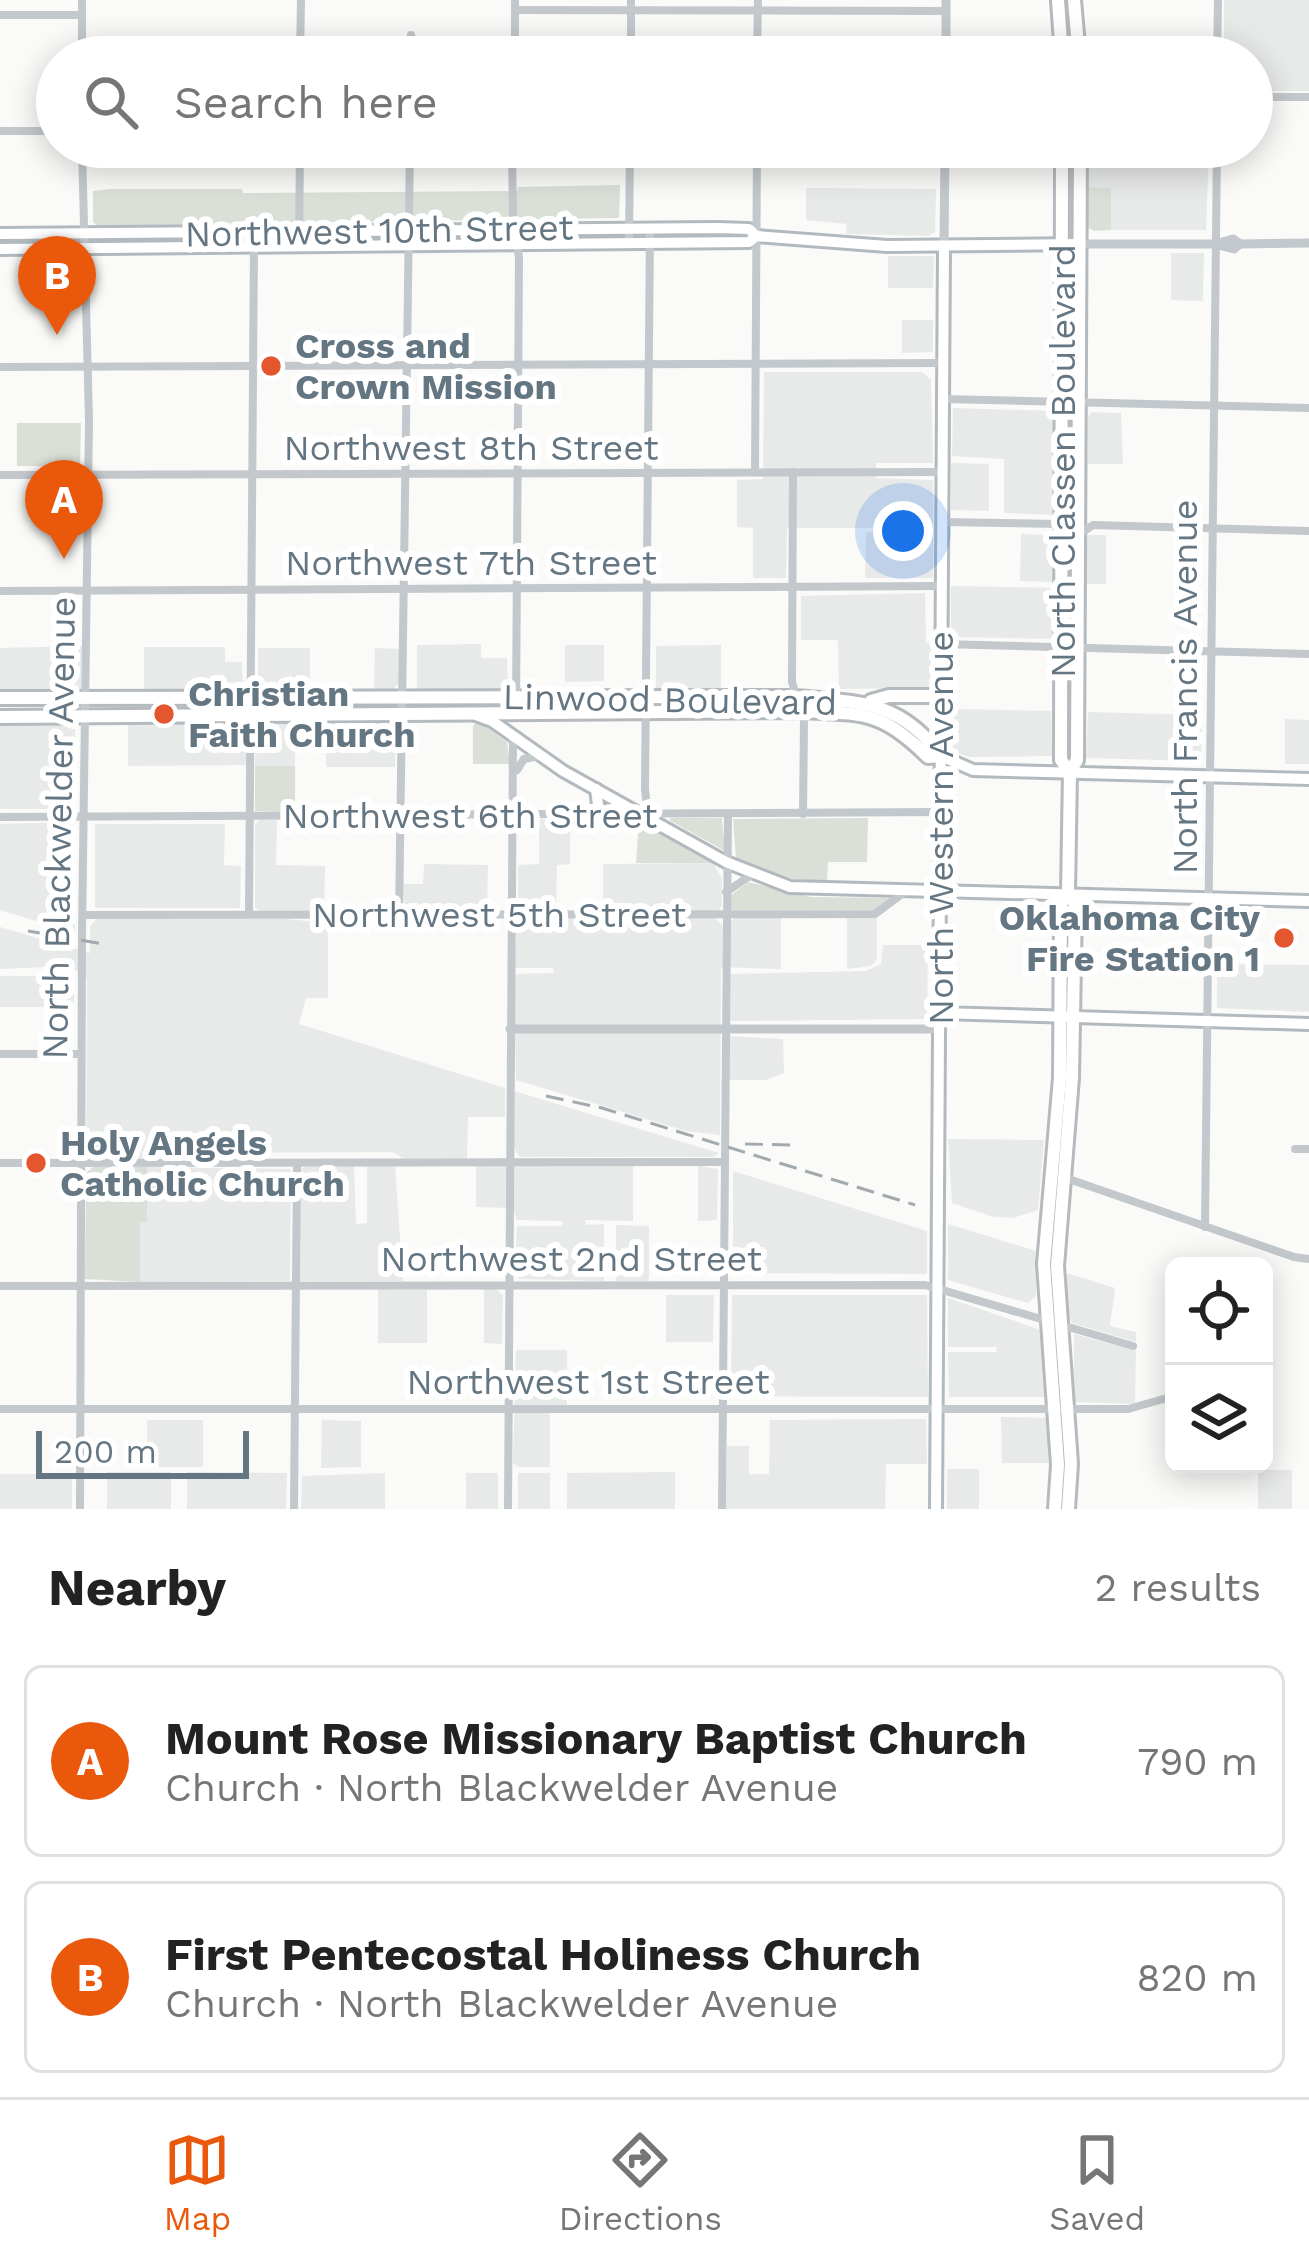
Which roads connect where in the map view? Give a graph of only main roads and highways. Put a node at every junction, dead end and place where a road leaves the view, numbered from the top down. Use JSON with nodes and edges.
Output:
{"nodes":[{"id":1,"x":1058,"y":0,"type":"edge"},
{"id":2,"x":1074,"y":0,"type":"edge"},
{"id":3,"x":1061,"y":36,"type":"edge"},
{"id":4,"x":1077,"y":36,"type":"edge"},
{"id":5,"x":1062,"y":168,"type":"edge"},
{"id":6,"x":1080,"y":168,"type":"edge"},
{"id":7,"x":0,"y":234,"type":"edge"},
{"id":8,"x":756,"y":236,"type":"junction"},
{"id":9,"x":1080,"y":244,"type":"junction"},
{"id":10,"x":1061,"y":245,"type":"junction"},
{"id":11,"x":944,"y":246,"type":"junction"},
{"id":12,"x":0,"y":248,"type":"edge"},
{"id":13,"x":941,"y":696,"type":"junction"},
{"id":14,"x":0,"y":698,"type":"edge"},
{"id":15,"x":865,"y":702,"type":"junction"},
{"id":16,"x":798,"y":704,"type":"junction"},
{"id":17,"x":469,"y":713,"type":"junction"},
{"id":18,"x":0,"y":717,"type":"edge"},
{"id":19,"x":940,"y":756,"type":"junction"},
{"id":20,"x":1070,"y":772,"type":"junction"},
{"id":21,"x":1309,"y":779,"type":"edge"},
{"id":22,"x":596,"y":789,"type":"junction"},
{"id":23,"x":594,"y":815,"type":"road end"},
{"id":24,"x":940,"y":890,"type":"junction"},
{"id":25,"x":1068,"y":893,"type":"junction"},
{"id":26,"x":1309,"y":901,"type":"edge"},
{"id":27,"x":939,"y":1013,"type":"junction"},
{"id":28,"x":1067,"y":1017,"type":"junction"},
{"id":29,"x":1309,"y":1024,"type":"edge"},
{"id":30,"x":1062,"y":1408,"type":"junction"},
{"id":31,"x":1070,"y":1493,"type":"junction"},
{"id":32,"x":936,"y":1509,"type":"edge"},
{"id":33,"x":1054,"y":1509,"type":"edge"},
{"id":34,"x":1067,"y":1509,"type":"edge"},
{"id":35,"x":1080,"y":1509,"type":"edge"}],
"edges":[{"from":1,"to":3,"type":"main road"},
{"from":2,"to":4,"type":"main road"},
{"from":5,"to":10,"type":"main road","name":"North Classen Boulevard"},
{"from":6,"to":9,"type":"main road","name":"North Classen Boulevard"},
{"from":7,"to":8,"type":"main road","name":"Northwest 10th Street"},
{"from":8,"to":11,"type":"main road","name":"Northwest 10th Street"},
{"from":8,"to":12,"type":"main road","name":"Northwest 10th Street"},
{"from":9,"to":10,"type":"main road","name":"Northwest 10th Street"},
{"from":9,"to":20,"type":"main road","name":"North Classen Boulevard"},
{"from":10,"to":11,"type":"main road","name":"Northwest 10th Street"},
{"from":10,"to":20,"type":"main road","name":"North Classen Boulevard"},
{"from":11,"to":13,"type":"main road","name":"North Western Avenue"},
{"from":13,"to":15,"type":"main road"},
{"from":13,"to":19,"type":"main road","name":"North Western Avenue"},
{"from":14,"to":16,"type":"main road","name":"Linwood Boulevard"},
{"from":15,"to":16,"type":"main road","name":"Linwood Boulevard"},
{"from":15,"to":19,"type":"main road","name":"Linwood Boulevard"},
{"from":16,"to":17,"type":"main road","name":"Linwood Boulevard"},
{"from":16,"to":19,"type":"main road","name":"Linwood Boulevard"},
{"from":17,"to":18,"type":"main road","name":"Linwood Boulevard"},
{"from":17,"to":22,"type":"main road"},
{"from":19,"to":20,"type":"main road"},
{"from":19,"to":24,"type":"main road","name":"North Western Avenue"},
{"from":20,"to":21,"type":"main road"},
{"from":20,"to":25,"type":"main road","name":"North Classen Boulevard"},
{"from":22,"to":23,"type":"main road"},
{"from":22,"to":24,"type":"main road"},
{"from":24,"to":25,"type":"main road"},
{"from":24,"to":27,"type":"main road","name":"North Western Avenue"},
{"from":25,"to":26,"type":"main road"},
{"from":25,"to":28,"type":"main road","name":"North Classen Boulevard"},
{"from":27,"to":28,"type":"main road"},
{"from":27,"to":32,"type":"main road","name":"North Western Avenue"},
{"from":28,"to":29,"type":"main road"},
{"from":28,"to":30,"type":"main road","name":"North Classen Boulevard"},
{"from":30,"to":31,"type":"main road","name":"North Classen Boulevard"},
{"from":30,"to":33,"type":"main road","name":"North Classen Boulevard"},
{"from":31,"to":34,"type":"main road","name":"North Classen Boulevard"},
{"from":31,"to":35,"type":"main road"}]}
